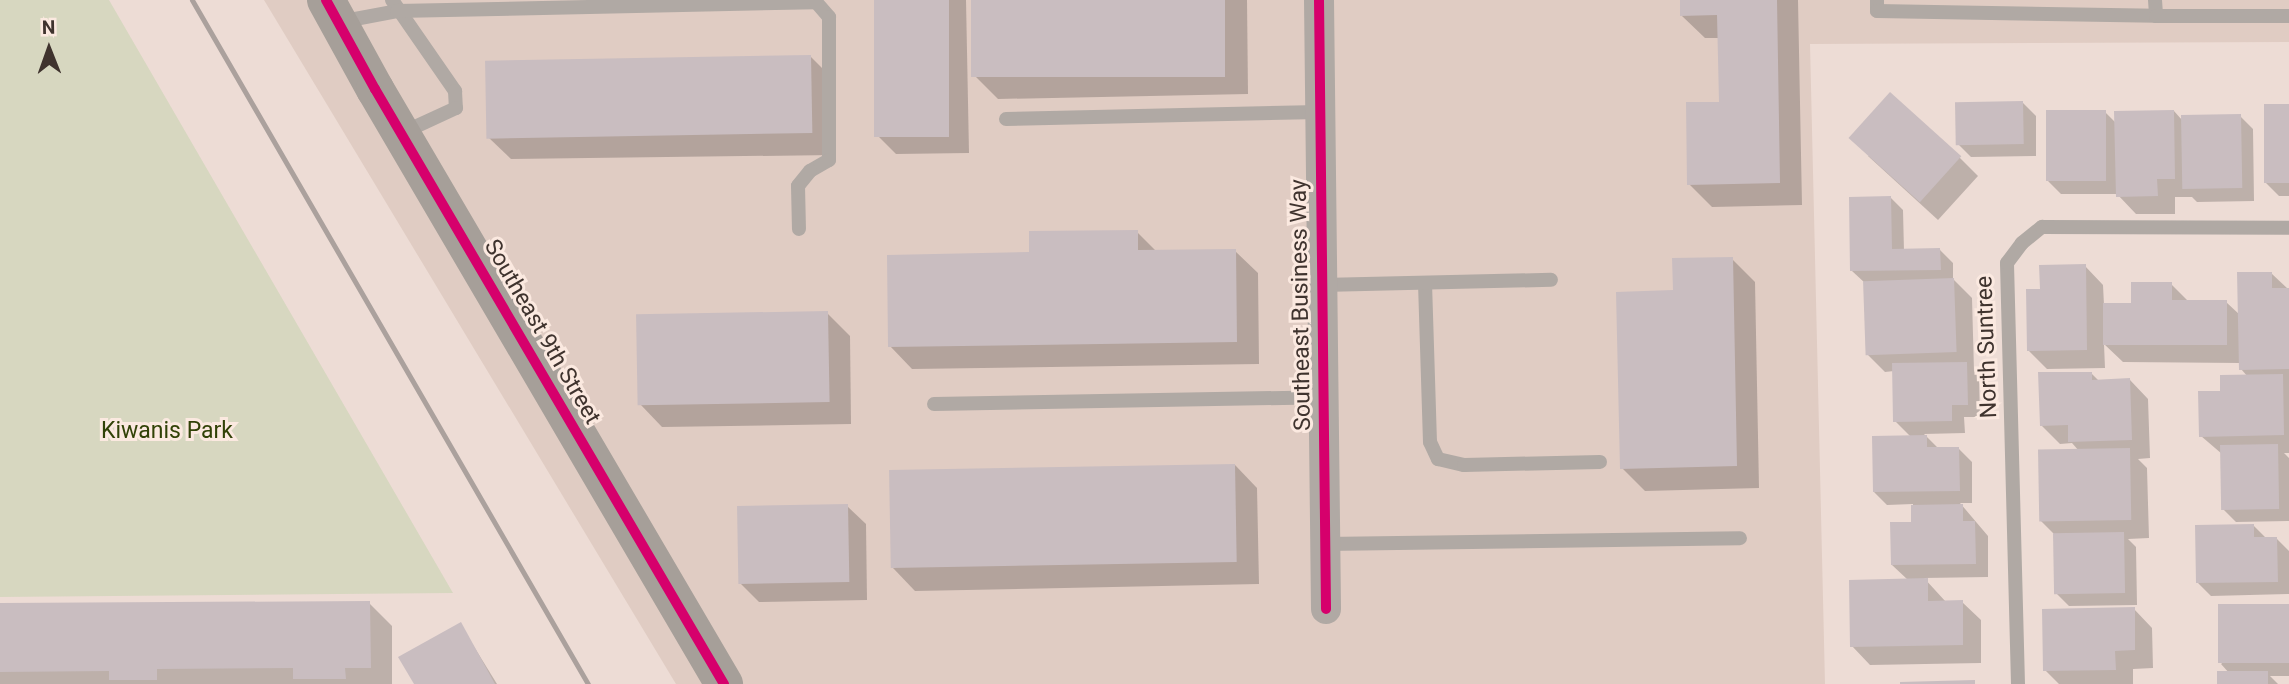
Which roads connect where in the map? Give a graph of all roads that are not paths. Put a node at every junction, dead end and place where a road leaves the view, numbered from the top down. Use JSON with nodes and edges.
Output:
{"nodes":[{"id":1,"x":1319,"y":0,"type":"edge"},
{"id":2,"x":1877,"y":0,"type":"edge"},
{"id":3,"x":2155,"y":0,"type":"edge"},
{"id":4,"x":395,"y":5,"type":"edge"},
{"id":5,"x":332,"y":11,"type":"edge"},
{"id":6,"x":2156,"y":16,"type":"junction"},
{"id":7,"x":2289,"y":16,"type":"edge"},
{"id":8,"x":1319,"y":113,"type":"junction"},
{"id":9,"x":1006,"y":119,"type":"dead end"},
{"id":10,"x":401,"y":133,"type":"junction"},
{"id":11,"x":2289,"y":228,"type":"edge"},
{"id":12,"x":799,"y":229,"type":"dead end"},
{"id":13,"x":1551,"y":280,"type":"dead end"},
{"id":14,"x":1425,"y":283,"type":"junction"},
{"id":15,"x":1322,"y":285,"type":"junction"},
{"id":16,"x":1324,"y":397,"type":"junction"},
{"id":17,"x":934,"y":404,"type":"dead end"},
{"id":18,"x":1601,"y":462,"type":"dead end"},
{"id":19,"x":1740,"y":538,"type":"dead end"},
{"id":20,"x":1325,"y":544,"type":"junction"},
{"id":21,"x":1326,"y":609,"type":"dead end"},
{"id":22,"x":724,"y":684,"type":"edge"},
{"id":23,"x":2018,"y":684,"type":"edge"}],
"edges":[{"from":1,"to":8,"type":"street","name":"Southeast Business Way"},
{"from":2,"to":6,"type":"lane"},
{"from":3,"to":6,"type":"lane"},
{"from":4,"to":5,"type":"lane"},
{"from":4,"to":10,"type":"lane"},
{"from":4,"to":12,"type":"lane"},
{"from":5,"to":10,"type":"street","name":"Southeast 9th Street"},
{"from":6,"to":7,"type":"lane"},
{"from":8,"to":9,"type":"lane"},
{"from":8,"to":15,"type":"street","name":"Southeast Business Way"},
{"from":10,"to":22,"type":"street","name":"Southeast 9th Street"},
{"from":11,"to":23,"type":"lane","name":"North Suntree"},
{"from":13,"to":14,"type":"lane"},
{"from":14,"to":15,"type":"lane"},
{"from":14,"to":18,"type":"lane"},
{"from":15,"to":16,"type":"street","name":"Southeast Business Way"},
{"from":16,"to":17,"type":"lane"},
{"from":16,"to":20,"type":"street","name":"Southeast Business Way"},
{"from":19,"to":20,"type":"lane"},
{"from":20,"to":21,"type":"street","name":"Southeast Business Way"}]}
